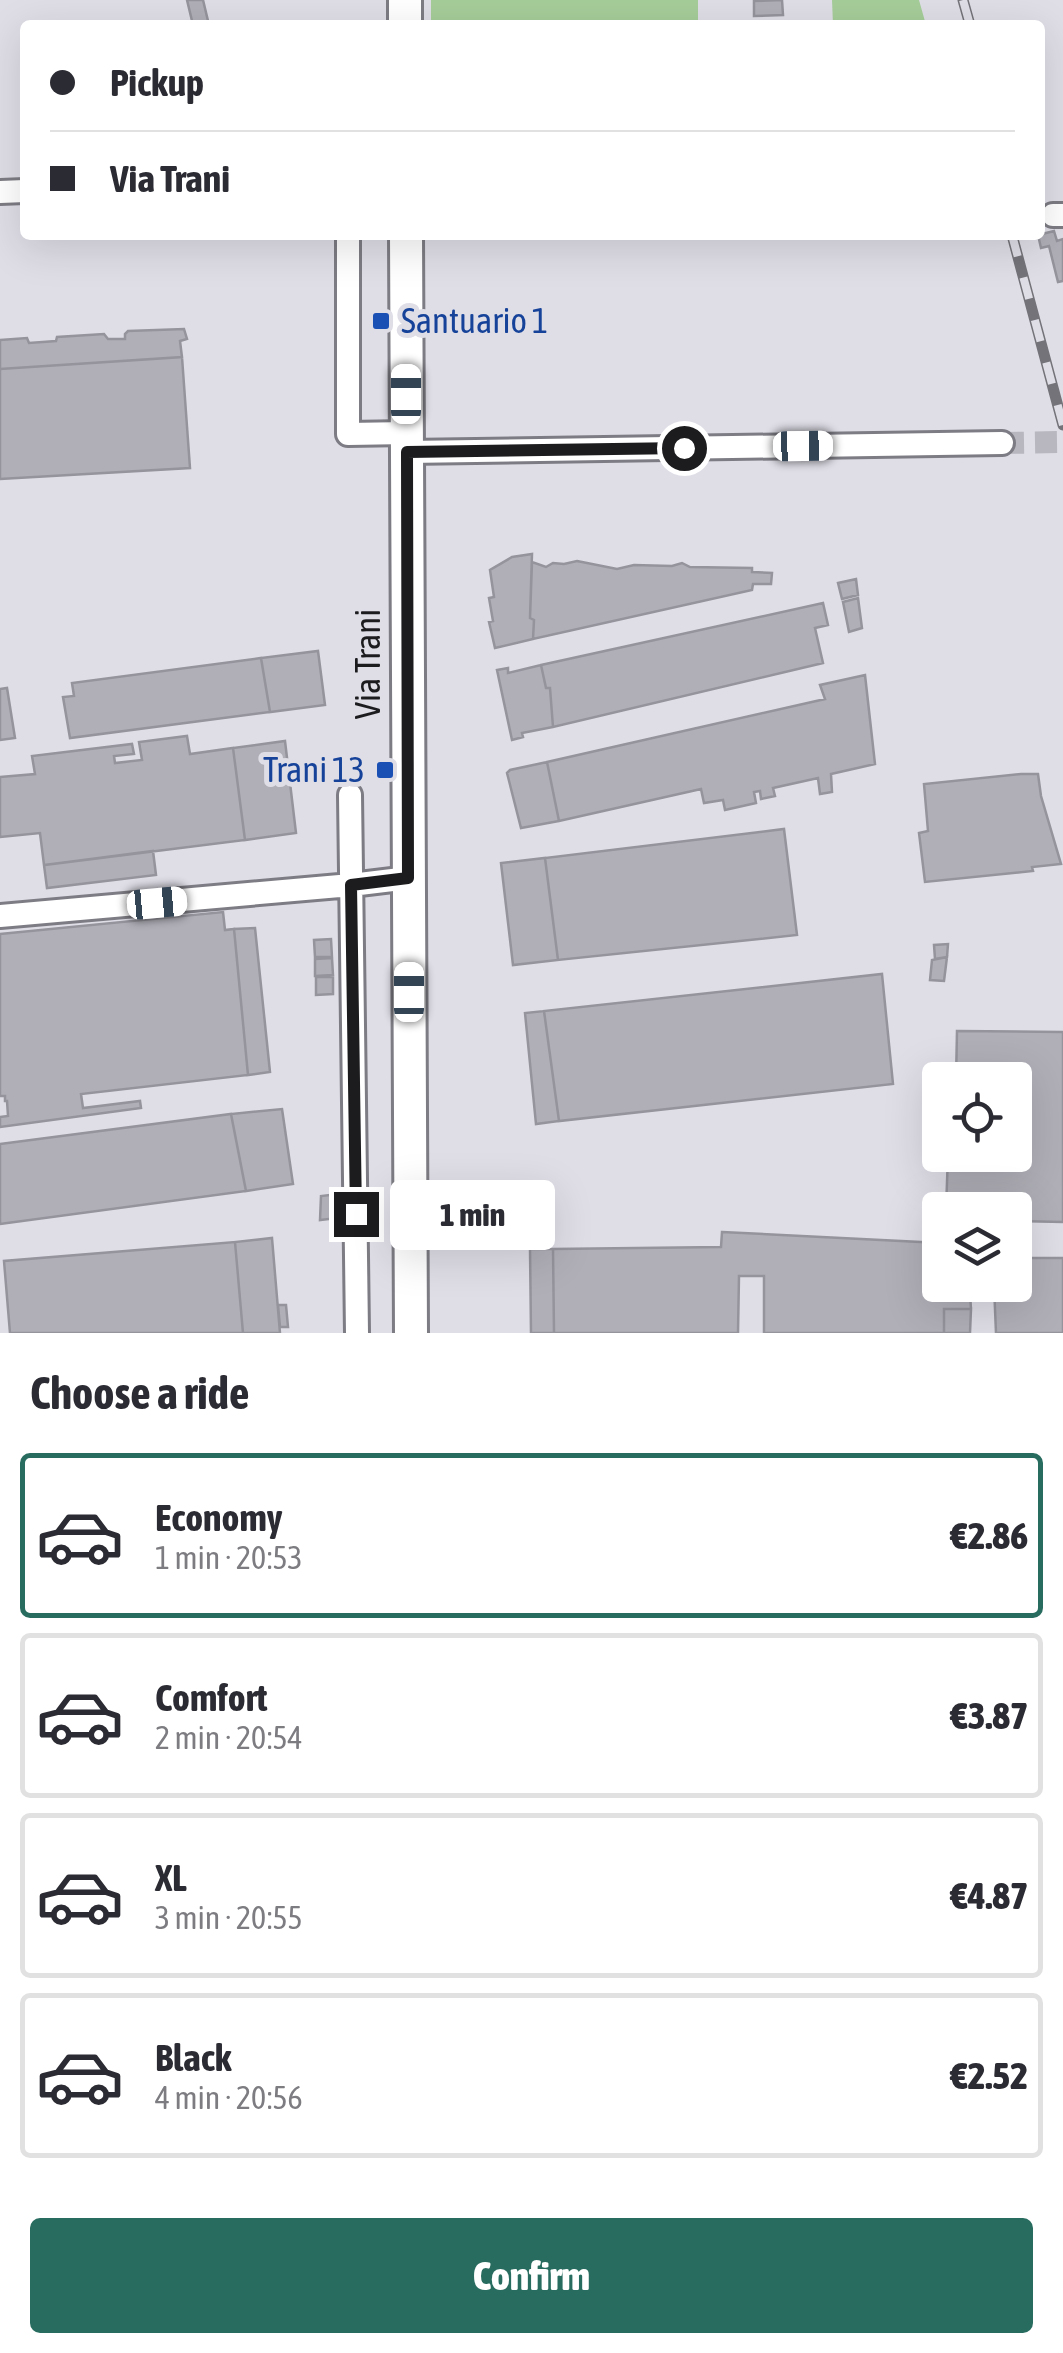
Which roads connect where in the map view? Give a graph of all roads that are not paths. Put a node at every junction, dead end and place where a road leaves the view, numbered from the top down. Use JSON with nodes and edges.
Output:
{"nodes":[{"id":1,"x":348,"y":240,"type":"edge"},
{"id":2,"x":406,"y":240,"type":"edge"},
{"id":3,"x":407,"y":443,"type":"junction"},
{"id":4,"x":1002,"y":443,"type":"tunnel mouth"},
{"id":5,"x":350,"y":795,"type":"dead end"},
{"id":6,"x":408,"y":878,"type":"junction"},
{"id":7,"x":351,"y":885,"type":"junction"},
{"id":8,"x":0,"y":916,"type":"edge"},
{"id":9,"x":357,"y":1333,"type":"edge"},
{"id":10,"x":411,"y":1333,"type":"edge"}],
"edges":[{"from":1,"to":3,"type":"street"},
{"from":2,"to":3,"type":"main road","name":"Via Trani"},
{"from":3,"to":4,"type":"street"},
{"from":3,"to":6,"type":"main road","name":"Via Trani"},
{"from":5,"to":7,"type":"street"},
{"from":6,"to":7,"type":"street"},
{"from":6,"to":10,"type":"main road","name":"Via Trani"},
{"from":7,"to":8,"type":"street"},
{"from":7,"to":9,"type":"street"}]}
